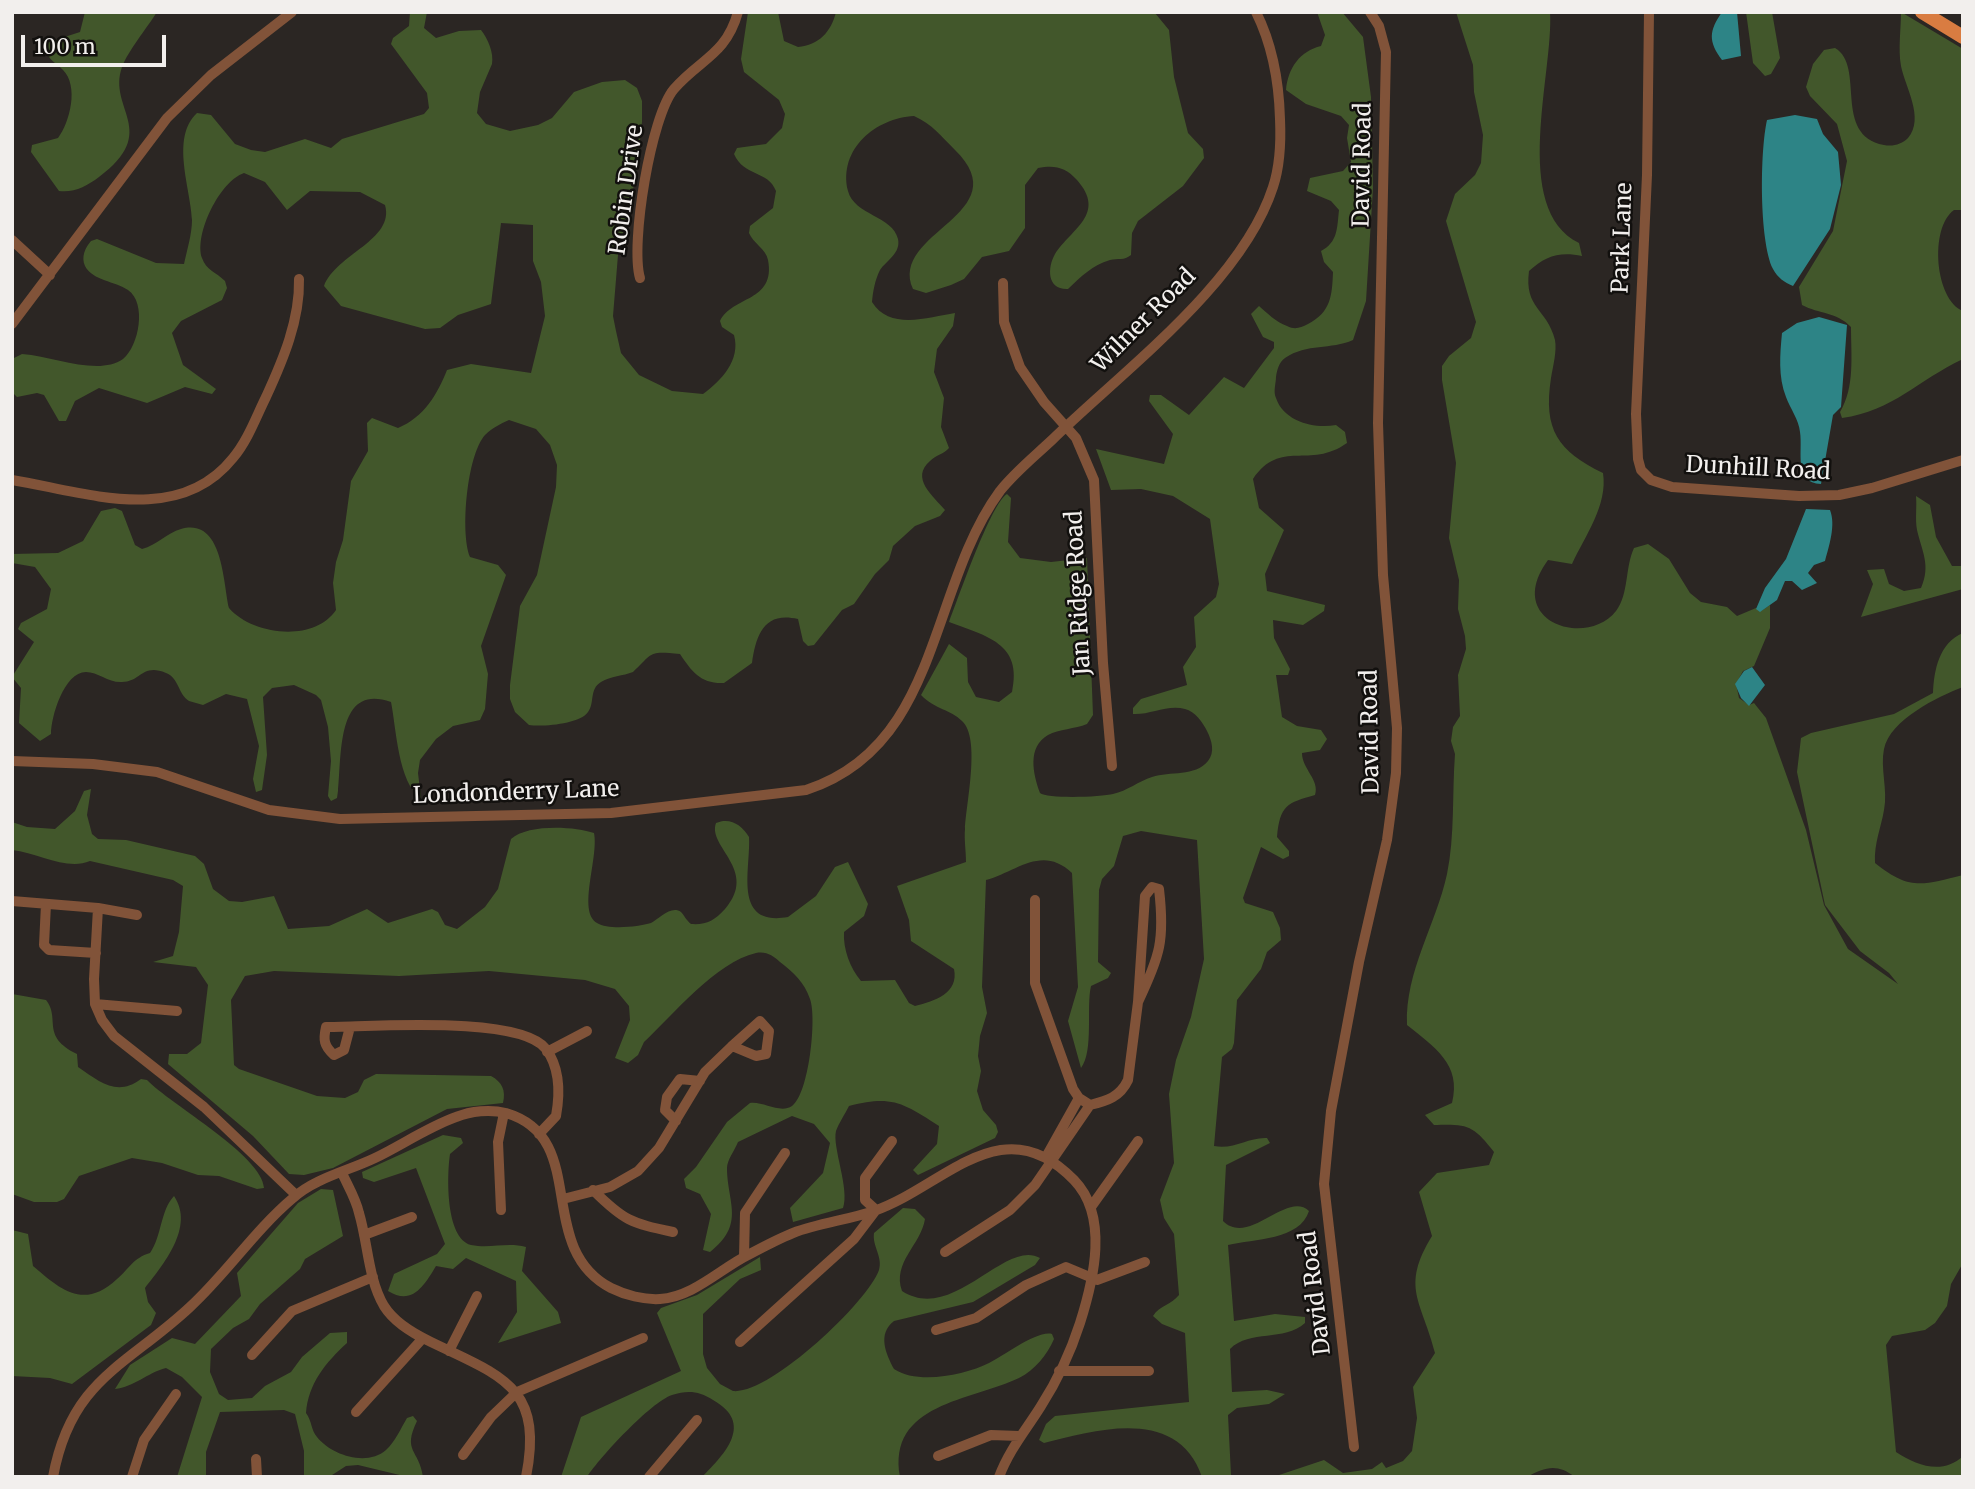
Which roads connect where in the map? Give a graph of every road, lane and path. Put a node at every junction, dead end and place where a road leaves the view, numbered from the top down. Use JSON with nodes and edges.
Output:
{"nodes":[{"id":1,"x":292,"y":12,"type":"edge"},
{"id":2,"x":738,"y":12,"type":"edge"},
{"id":3,"x":1255,"y":12,"type":"edge"},
{"id":4,"x":1370,"y":12,"type":"edge"},
{"id":5,"x":1649,"y":12,"type":"edge"},
{"id":6,"x":1922,"y":12,"type":"edge"},
{"id":7,"x":1963,"y":37,"type":"edge"},
{"id":8,"x":12,"y":240,"type":"edge"},
{"id":9,"x":50,"y":275,"type":"junction"},
{"id":10,"x":640,"y":278,"type":"dead end"},
{"id":11,"x":299,"y":279,"type":"dead end"},
{"id":12,"x":1003,"y":283,"type":"dead end"},
{"id":13,"x":12,"y":324,"type":"edge"},
{"id":14,"x":1066,"y":426,"type":"junction"},
{"id":15,"x":1963,"y":460,"type":"edge"},
{"id":16,"x":1639,"y":465,"type":"joint"},
{"id":17,"x":12,"y":480,"type":"edge"},
{"id":18,"x":940,"y":626,"type":"joint"},
{"id":19,"x":12,"y":761,"type":"edge"},
{"id":20,"x":1112,"y":766,"type":"dead end"},
{"id":21,"x":1035,"y":900,"type":"dead end"},
{"id":22,"x":12,"y":901,"type":"edge"},
{"id":23,"x":46,"y":904,"type":"junction"},
{"id":24,"x":98,"y":908,"type":"junction"},
{"id":25,"x":136,"y":915,"type":"dead end"},
{"id":26,"x":96,"y":953,"type":"junction"},
{"id":27,"x":1138,"y":1002,"type":"junction"},
{"id":28,"x":95,"y":1004,"type":"junction"},
{"id":29,"x":177,"y":1012,"type":"dead end"},
{"id":30,"x":350,"y":1027,"type":"dead end"},
{"id":31,"x":587,"y":1031,"type":"dead end"},
{"id":32,"x":733,"y":1046,"type":"dead end"},
{"id":33,"x":547,"y":1052,"type":"junction"},
{"id":34,"x":700,"y":1081,"type":"junction"},
{"id":35,"x":1079,"y":1098,"type":"junction"},
{"id":36,"x":1090,"y":1105,"type":"junction"},
{"id":37,"x":504,"y":1113,"type":"junction"},
{"id":38,"x":676,"y":1122,"type":"junction"},
{"id":39,"x":539,"y":1135,"type":"junction"},
{"id":40,"x":892,"y":1141,"type":"dead end"},
{"id":41,"x":1138,"y":1141,"type":"dead end"},
{"id":42,"x":785,"y":1153,"type":"dead end"},
{"id":43,"x":1049,"y":1159,"type":"junction"},
{"id":44,"x":342,"y":1173,"type":"junction"},
{"id":45,"x":593,"y":1190,"type":"junction"},
{"id":46,"x":296,"y":1195,"type":"junction"},
{"id":47,"x":563,"y":1199,"type":"junction"},
{"id":48,"x":1091,"y":1207,"type":"junction"},
{"id":49,"x":500,"y":1210,"type":"dead end"},
{"id":50,"x":876,"y":1210,"type":"junction"},
{"id":51,"x":412,"y":1217,"type":"dead end"},
{"id":52,"x":673,"y":1232,"type":"dead end"},
{"id":53,"x":364,"y":1235,"type":"junction"},
{"id":54,"x":945,"y":1252,"type":"dead end"},
{"id":55,"x":744,"y":1257,"type":"junction"},
{"id":56,"x":1145,"y":1262,"type":"dead end"},
{"id":57,"x":373,"y":1277,"type":"junction"},
{"id":58,"x":1090,"y":1277,"type":"junction"},
{"id":59,"x":477,"y":1296,"type":"dead end"},
{"id":60,"x":936,"y":1330,"type":"dead end"},
{"id":61,"x":423,"y":1338,"type":"junction"},
{"id":62,"x":643,"y":1338,"type":"dead end"},
{"id":63,"x":740,"y":1342,"type":"dead end"},
{"id":64,"x":449,"y":1351,"type":"junction"},
{"id":65,"x":252,"y":1355,"type":"dead end"},
{"id":66,"x":1059,"y":1371,"type":"junction"},
{"id":67,"x":1149,"y":1371,"type":"dead end"},
{"id":68,"x":517,"y":1392,"type":"junction"},
{"id":69,"x":176,"y":1394,"type":"dead end"},
{"id":70,"x":356,"y":1412,"type":"dead end"},
{"id":71,"x":697,"y":1420,"type":"dead end"},
{"id":72,"x":1019,"y":1436,"type":"junction"},
{"id":73,"x":1354,"y":1447,"type":"dead end"},
{"id":74,"x":463,"y":1455,"type":"dead end"},
{"id":75,"x":938,"y":1456,"type":"dead end"},
{"id":76,"x":256,"y":1459,"type":"dead end"},
{"id":77,"x":53,"y":1477,"type":"edge"},
{"id":78,"x":132,"y":1477,"type":"edge"},
{"id":79,"x":257,"y":1477,"type":"edge"},
{"id":80,"x":527,"y":1477,"type":"edge"},
{"id":81,"x":649,"y":1477,"type":"edge"},
{"id":82,"x":999,"y":1477,"type":"edge"}],
"edges":[{"from":1,"to":9,"type":"street"},
{"from":2,"to":10,"type":"street","name":"Robin Drive"},
{"from":3,"to":14,"type":"street","name":"Wilner Road"},
{"from":4,"to":73,"type":"street","name":"David Road"},
{"from":5,"to":16,"type":"street","name":"Park Lane"},
{"from":6,"to":7,"type":"main road"},
{"from":8,"to":9,"type":"street"},
{"from":9,"to":13,"type":"street"},
{"from":11,"to":17,"type":"street"},
{"from":12,"to":14,"type":"street","name":"Jan Ridge Road"},
{"from":14,"to":18,"type":"street","name":"Wilner Road"},
{"from":14,"to":20,"type":"street","name":"Jan Ridge Road"},
{"from":15,"to":16,"type":"street","name":"Dunhill Road"},
{"from":18,"to":19,"type":"street","name":"Londonderry Lane"},
{"from":21,"to":35,"type":"street"},
{"from":22,"to":23,"type":"street"},
{"from":23,"to":24,"type":"street"},
{"from":23,"to":26,"type":"street"},
{"from":24,"to":25,"type":"street"},
{"from":24,"to":26,"type":"street"},
{"from":26,"to":28,"type":"street"},
{"from":27,"to":27,"type":"street"},
{"from":27,"to":36,"type":"street"},
{"from":28,"to":29,"type":"street"},
{"from":28,"to":46,"type":"street"},
{"from":30,"to":33,"type":"street"},
{"from":31,"to":33,"type":"street"},
{"from":32,"to":34,"type":"street"},
{"from":33,"to":39,"type":"street"},
{"from":34,"to":38,"type":"street"},
{"from":34,"to":38,"type":"street"},
{"from":35,"to":36,"type":"street"},
{"from":35,"to":43,"type":"street"},
{"from":36,"to":43,"type":"street"},
{"from":37,"to":39,"type":"street"},
{"from":37,"to":44,"type":"street"},
{"from":37,"to":49,"type":"street"},
{"from":38,"to":45,"type":"street"},
{"from":39,"to":47,"type":"street"},
{"from":40,"to":50,"type":"street"},
{"from":41,"to":48,"type":"street"},
{"from":42,"to":55,"type":"street"},
{"from":43,"to":48,"type":"street"},
{"from":43,"to":50,"type":"street"},
{"from":43,"to":54,"type":"street"},
{"from":44,"to":46,"type":"street"},
{"from":44,"to":53,"type":"street"},
{"from":45,"to":47,"type":"street"},
{"from":45,"to":52,"type":"street"},
{"from":46,"to":77,"type":"street"},
{"from":47,"to":55,"type":"street"},
{"from":48,"to":58,"type":"street"},
{"from":50,"to":55,"type":"street"},
{"from":50,"to":63,"type":"street"},
{"from":51,"to":53,"type":"street"},
{"from":53,"to":57,"type":"street"},
{"from":56,"to":58,"type":"street"},
{"from":57,"to":61,"type":"street"},
{"from":57,"to":65,"type":"street"},
{"from":58,"to":60,"type":"street"},
{"from":58,"to":66,"type":"street"},
{"from":59,"to":64,"type":"street"},
{"from":61,"to":64,"type":"street"},
{"from":61,"to":70,"type":"street"},
{"from":62,"to":68,"type":"street"},
{"from":64,"to":68,"type":"street"},
{"from":66,"to":67,"type":"street"},
{"from":66,"to":72,"type":"street"},
{"from":68,"to":74,"type":"street"},
{"from":68,"to":80,"type":"street"},
{"from":69,"to":78,"type":"street"},
{"from":71,"to":81,"type":"street"},
{"from":72,"to":75,"type":"street"},
{"from":72,"to":82,"type":"street"},
{"from":76,"to":79,"type":"street"}]}
